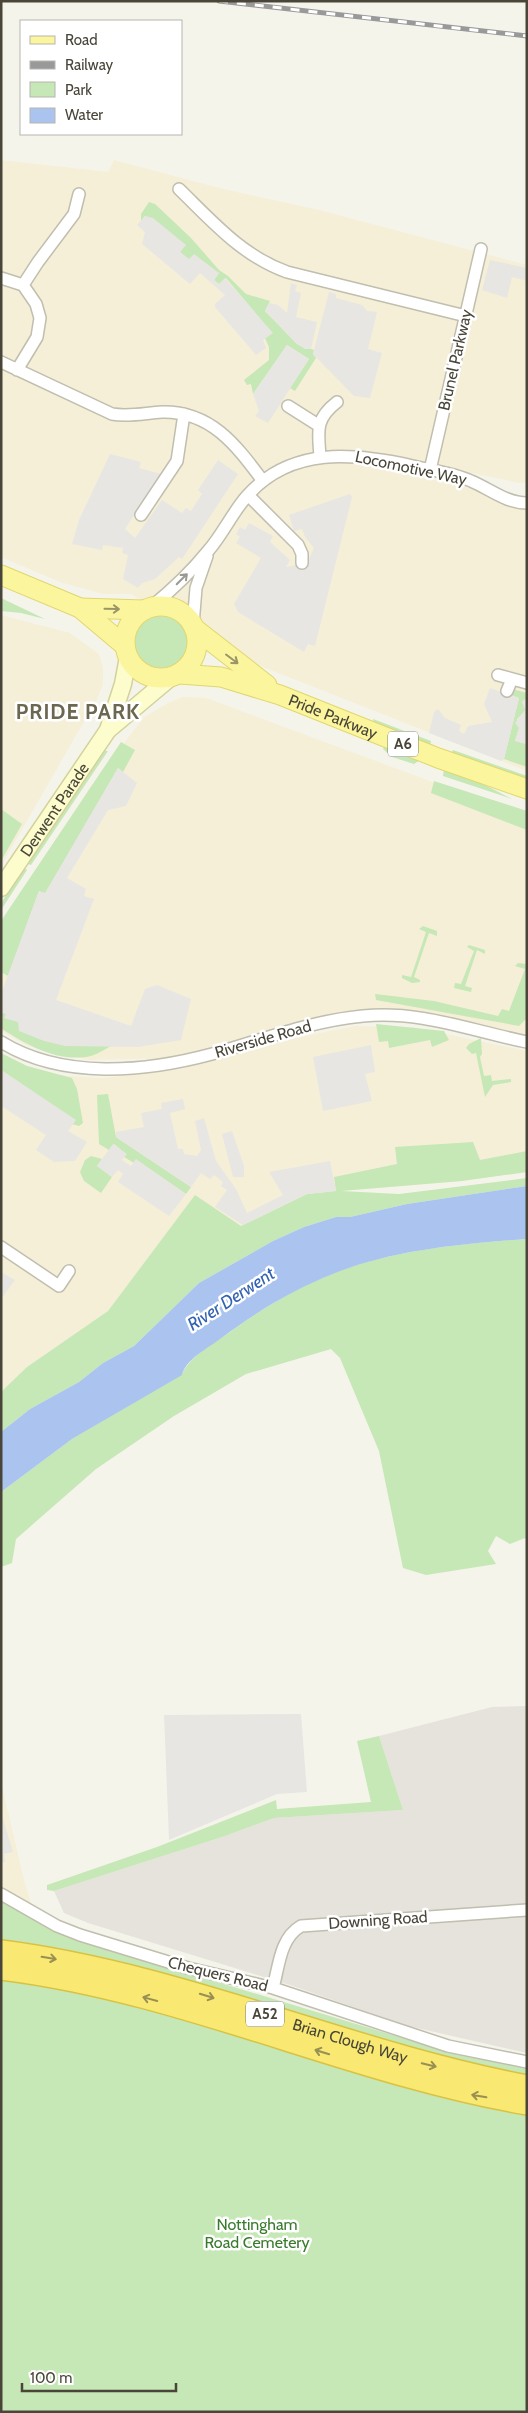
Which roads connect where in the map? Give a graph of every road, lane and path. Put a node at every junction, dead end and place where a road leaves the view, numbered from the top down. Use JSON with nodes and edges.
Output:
{"nodes":[{"id":1,"x":179,"y":189,"type":"dead end"},
{"id":2,"x":79,"y":194,"type":"dead end"},
{"id":3,"x":481,"y":249,"type":"dead end"},
{"id":4,"x":1,"y":278,"type":"edge"},
{"id":5,"x":23,"y":285,"type":"junction"},
{"id":6,"x":466,"y":316,"type":"junction"},
{"id":7,"x":1,"y":362,"type":"edge"},
{"id":8,"x":17,"y":370,"type":"junction"},
{"id":9,"x":337,"y":402,"type":"dead end"},
{"id":10,"x":288,"y":406,"type":"dead end"},
{"id":11,"x":184,"y":414,"type":"junction"},
{"id":12,"x":318,"y":425,"type":"junction"},
{"id":13,"x":320,"y":456,"type":"junction"},
{"id":14,"x":430,"y":470,"type":"junction"},
{"id":15,"x":263,"y":481,"type":"junction"},
{"id":16,"x":248,"y":495,"type":"junction"},
{"id":17,"x":527,"y":503,"type":"edge"},
{"id":18,"x":141,"y":515,"type":"dead end"},
{"id":19,"x":210,"y":549,"type":"junction"},
{"id":20,"x":302,"y":563,"type":"dead end"},
{"id":21,"x":1,"y":575,"type":"edge"},
{"id":22,"x":80,"y":608,"type":"junction"},
{"id":23,"x":147,"y":608,"type":"junction"},
{"id":24,"x":194,"y":627,"type":"junction"},
{"id":25,"x":127,"y":652,"type":"junction"},
{"id":26,"x":498,"y":675,"type":"dead end"},
{"id":27,"x":175,"y":676,"type":"junction"},
{"id":28,"x":512,"y":679,"type":"junction"},
{"id":29,"x":527,"y":683,"type":"edge"},
{"id":30,"x":508,"y":691,"type":"dead end"},
{"id":31,"x":280,"y":695,"type":"junction"},
{"id":32,"x":108,"y":730,"type":"junction"},
{"id":33,"x":527,"y":789,"type":"edge"},
{"id":34,"x":1,"y":888,"type":"edge"},
{"id":35,"x":1,"y":1042,"type":"edge"},
{"id":36,"x":527,"y":1042,"type":"edge"},
{"id":37,"x":1,"y":1247,"type":"edge"},
{"id":38,"x":69,"y":1271,"type":"dead end"},
{"id":39,"x":1,"y":1894,"type":"edge"},
{"id":40,"x":527,"y":1910,"type":"edge"},
{"id":41,"x":1,"y":1950,"type":"edge"},
{"id":42,"x":1,"y":1969,"type":"edge"},
{"id":43,"x":273,"y":1988,"type":"junction"},
{"id":44,"x":527,"y":2062,"type":"edge"},
{"id":45,"x":527,"y":2086,"type":"edge"},
{"id":46,"x":527,"y":2104,"type":"edge"}],
"edges":[{"from":1,"to":6,"type":"street"},
{"from":2,"to":5,"type":"street"},
{"from":3,"to":6,"type":"street","name":"Brunel Parkway"},
{"from":4,"to":5,"type":"street"},
{"from":5,"to":8,"type":"street"},
{"from":6,"to":14,"type":"street","name":"Brunel Parkway"},
{"from":7,"to":8,"type":"street"},
{"from":8,"to":11,"type":"street"},
{"from":9,"to":12,"type":"street"},
{"from":10,"to":12,"type":"street"},
{"from":11,"to":15,"type":"street"},
{"from":11,"to":18,"type":"street"},
{"from":12,"to":13,"type":"street"},
{"from":13,"to":14,"type":"street","name":"Locomotive Way"},
{"from":13,"to":15,"type":"street","name":"Locomotive Way"},
{"from":14,"to":17,"type":"street","name":"Locomotive Way"},
{"from":15,"to":16,"type":"street","name":"Locomotive Way"},
{"from":16,"to":19,"type":"street","name":"Locomotive Way"},
{"from":16,"to":20,"type":"street"},
{"from":23,"to":19,"type":"street","name":"Locomotive Way","one_way":true},
{"from":19,"to":24,"type":"street","name":"Locomotive Way"},
{"from":21,"to":22,"type":"main road","number":"A6"},
{"from":22,"to":23,"type":"main road","number":"A6","one_way":true},
{"from":22,"to":25,"type":"main road","number":"A6"},
{"from":23,"to":24,"type":"main road","number":"A6"},
{"from":23,"to":25,"type":"main road"},
{"from":24,"to":27,"type":"main road"},
{"from":24,"to":31,"type":"main road","name":"Pride Parkway","number":"A6","one_way":true},
{"from":25,"to":27,"type":"main road","number":"A6"},
{"from":25,"to":32,"type":"street","name":"Derwent Parade"},
{"from":26,"to":28,"type":"street"},
{"from":27,"to":31,"type":"main road","name":"Pride Parkway","number":"A6"},
{"from":27,"to":32,"type":"street","name":"Derwent Parade"},
{"from":28,"to":29,"type":"street"},
{"from":28,"to":30,"type":"street"},
{"from":31,"to":33,"type":"main road","name":"Pride Parkway","number":"A6"},
{"from":32,"to":34,"type":"street","name":"Derwent Parade"},
{"from":35,"to":36,"type":"street","name":"Riverside Road"},
{"from":37,"to":38,"type":"street"},
{"from":39,"to":43,"type":"street","name":"Chequers Road"},
{"from":40,"to":43,"type":"street","name":"Downing Road"},
{"from":41,"to":45,"type":"highway","name":"Brian Clough Way","number":"A52","one_way":true},
{"from":46,"to":42,"type":"highway","name":"Brian Clough Way","number":"A52","one_way":true},
{"from":43,"to":44,"type":"street","name":"Chequers Road"}]}
